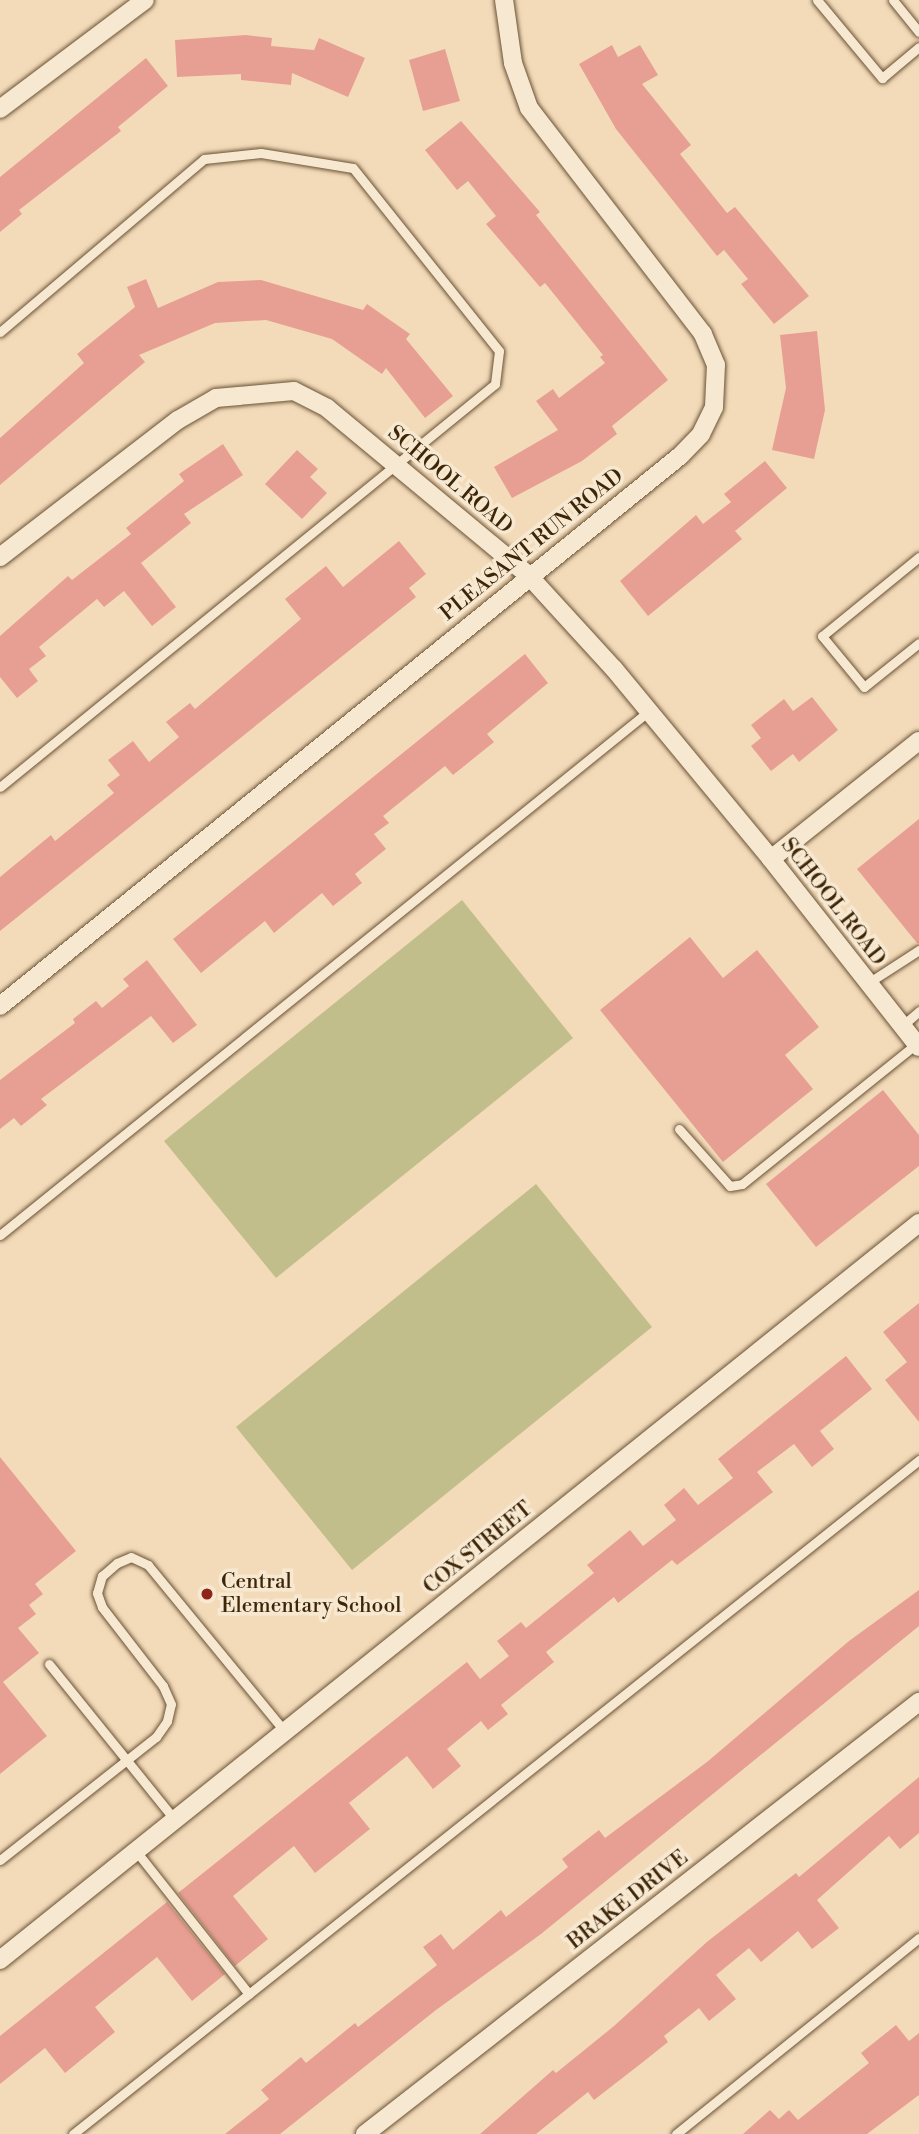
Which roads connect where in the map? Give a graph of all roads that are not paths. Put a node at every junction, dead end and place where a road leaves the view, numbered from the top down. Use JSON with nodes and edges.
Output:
{"nodes":[{"id":1,"x":145,"y":0,"type":"edge"},
{"id":2,"x":503,"y":0,"type":"edge"},
{"id":3,"x":510,"y":0,"type":"edge"},
{"id":4,"x":817,"y":0,"type":"edge"},
{"id":5,"x":893,"y":0,"type":"edge"},
{"id":6,"x":919,"y":32,"type":"edge"},
{"id":7,"x":919,"y":47,"type":"edge"},
{"id":8,"x":0,"y":108,"type":"edge"},
{"id":9,"x":0,"y":332,"type":"edge"},
{"id":10,"x":396,"y":465,"type":"junction"},
{"id":11,"x":919,"y":557,"type":"edge"},
{"id":12,"x":0,"y":558,"type":"edge"},
{"id":13,"x":529,"y":576,"type":"junction"},
{"id":14,"x":919,"y":643,"type":"edge"},
{"id":15,"x":649,"y":711,"type":"junction"},
{"id":16,"x":919,"y":741,"type":"edge"},
{"id":17,"x":0,"y":787,"type":"edge"},
{"id":18,"x":771,"y":859,"type":"junction"},
{"id":19,"x":919,"y":950,"type":"edge"},
{"id":20,"x":868,"y":983,"type":"junction"},
{"id":21,"x":0,"y":1006,"type":"edge"},
{"id":22,"x":919,"y":1011,"type":"edge"},
{"id":23,"x":902,"y":1026,"type":"junction"},
{"id":24,"x":918,"y":1046,"type":"edge"},
{"id":25,"x":679,"y":1129,"type":"dead end"},
{"id":26,"x":919,"y":1223,"type":"edge"},
{"id":27,"x":0,"y":1235,"type":"edge"},
{"id":28,"x":919,"y":1460,"type":"edge"},
{"id":29,"x":49,"y":1664,"type":"dead end"},
{"id":30,"x":919,"y":1702,"type":"edge"},
{"id":31,"x":285,"y":1732,"type":"junction"},
{"id":32,"x":126,"y":1760,"type":"junction"},
{"id":33,"x":174,"y":1820,"type":"junction"},
{"id":34,"x":135,"y":1851,"type":"junction"},
{"id":35,"x":0,"y":1860,"type":"edge"},
{"id":36,"x":919,"y":1938,"type":"edge"},
{"id":37,"x":2,"y":1954,"type":"edge"},
{"id":38,"x":249,"y":1994,"type":"junction"},
{"id":39,"x":73,"y":2134,"type":"edge"},
{"id":40,"x":365,"y":2134,"type":"edge"},
{"id":41,"x":676,"y":2134,"type":"edge"}],
"edges":[{"from":1,"to":8,"type":"street"},
{"from":2,"to":3,"type":"street"},
{"from":2,"to":13,"type":"street","name":"PLEASANT RUN ROAD"},
{"from":4,"to":7,"type":"lane"},
{"from":5,"to":6,"type":"lane"},
{"from":9,"to":10,"type":"lane"},
{"from":10,"to":12,"type":"street","name":"SCHOOL ROAD"},
{"from":10,"to":13,"type":"street","name":"SCHOOL ROAD"},
{"from":10,"to":17,"type":"lane"},
{"from":11,"to":14,"type":"lane"},
{"from":13,"to":15,"type":"street","name":"SCHOOL ROAD"},
{"from":13,"to":21,"type":"street","name":"PLEASANT RUN ROAD"},
{"from":15,"to":18,"type":"street","name":"SCHOOL ROAD"},
{"from":15,"to":27,"type":"lane"},
{"from":16,"to":18,"type":"street"},
{"from":18,"to":20,"type":"street","name":"SCHOOL ROAD"},
{"from":19,"to":20,"type":"lane"},
{"from":20,"to":23,"type":"street","name":"SCHOOL ROAD"},
{"from":22,"to":23,"type":"lane"},
{"from":23,"to":24,"type":"street","name":"SCHOOL ROAD"},
{"from":24,"to":25,"type":"lane"},
{"from":26,"to":31,"type":"street","name":"COX STREET"},
{"from":28,"to":38,"type":"lane"},
{"from":29,"to":32,"type":"lane"},
{"from":30,"to":40,"type":"street","name":"BRAKE DRIVE"},
{"from":31,"to":32,"type":"lane"},
{"from":31,"to":33,"type":"street","name":"COX STREET"},
{"from":32,"to":33,"type":"lane"},
{"from":32,"to":35,"type":"lane"},
{"from":33,"to":34,"type":"street","name":"COX STREET"},
{"from":34,"to":37,"type":"street","name":"COX STREET"},
{"from":34,"to":38,"type":"lane"},
{"from":36,"to":41,"type":"lane"},
{"from":38,"to":39,"type":"lane"}]}
